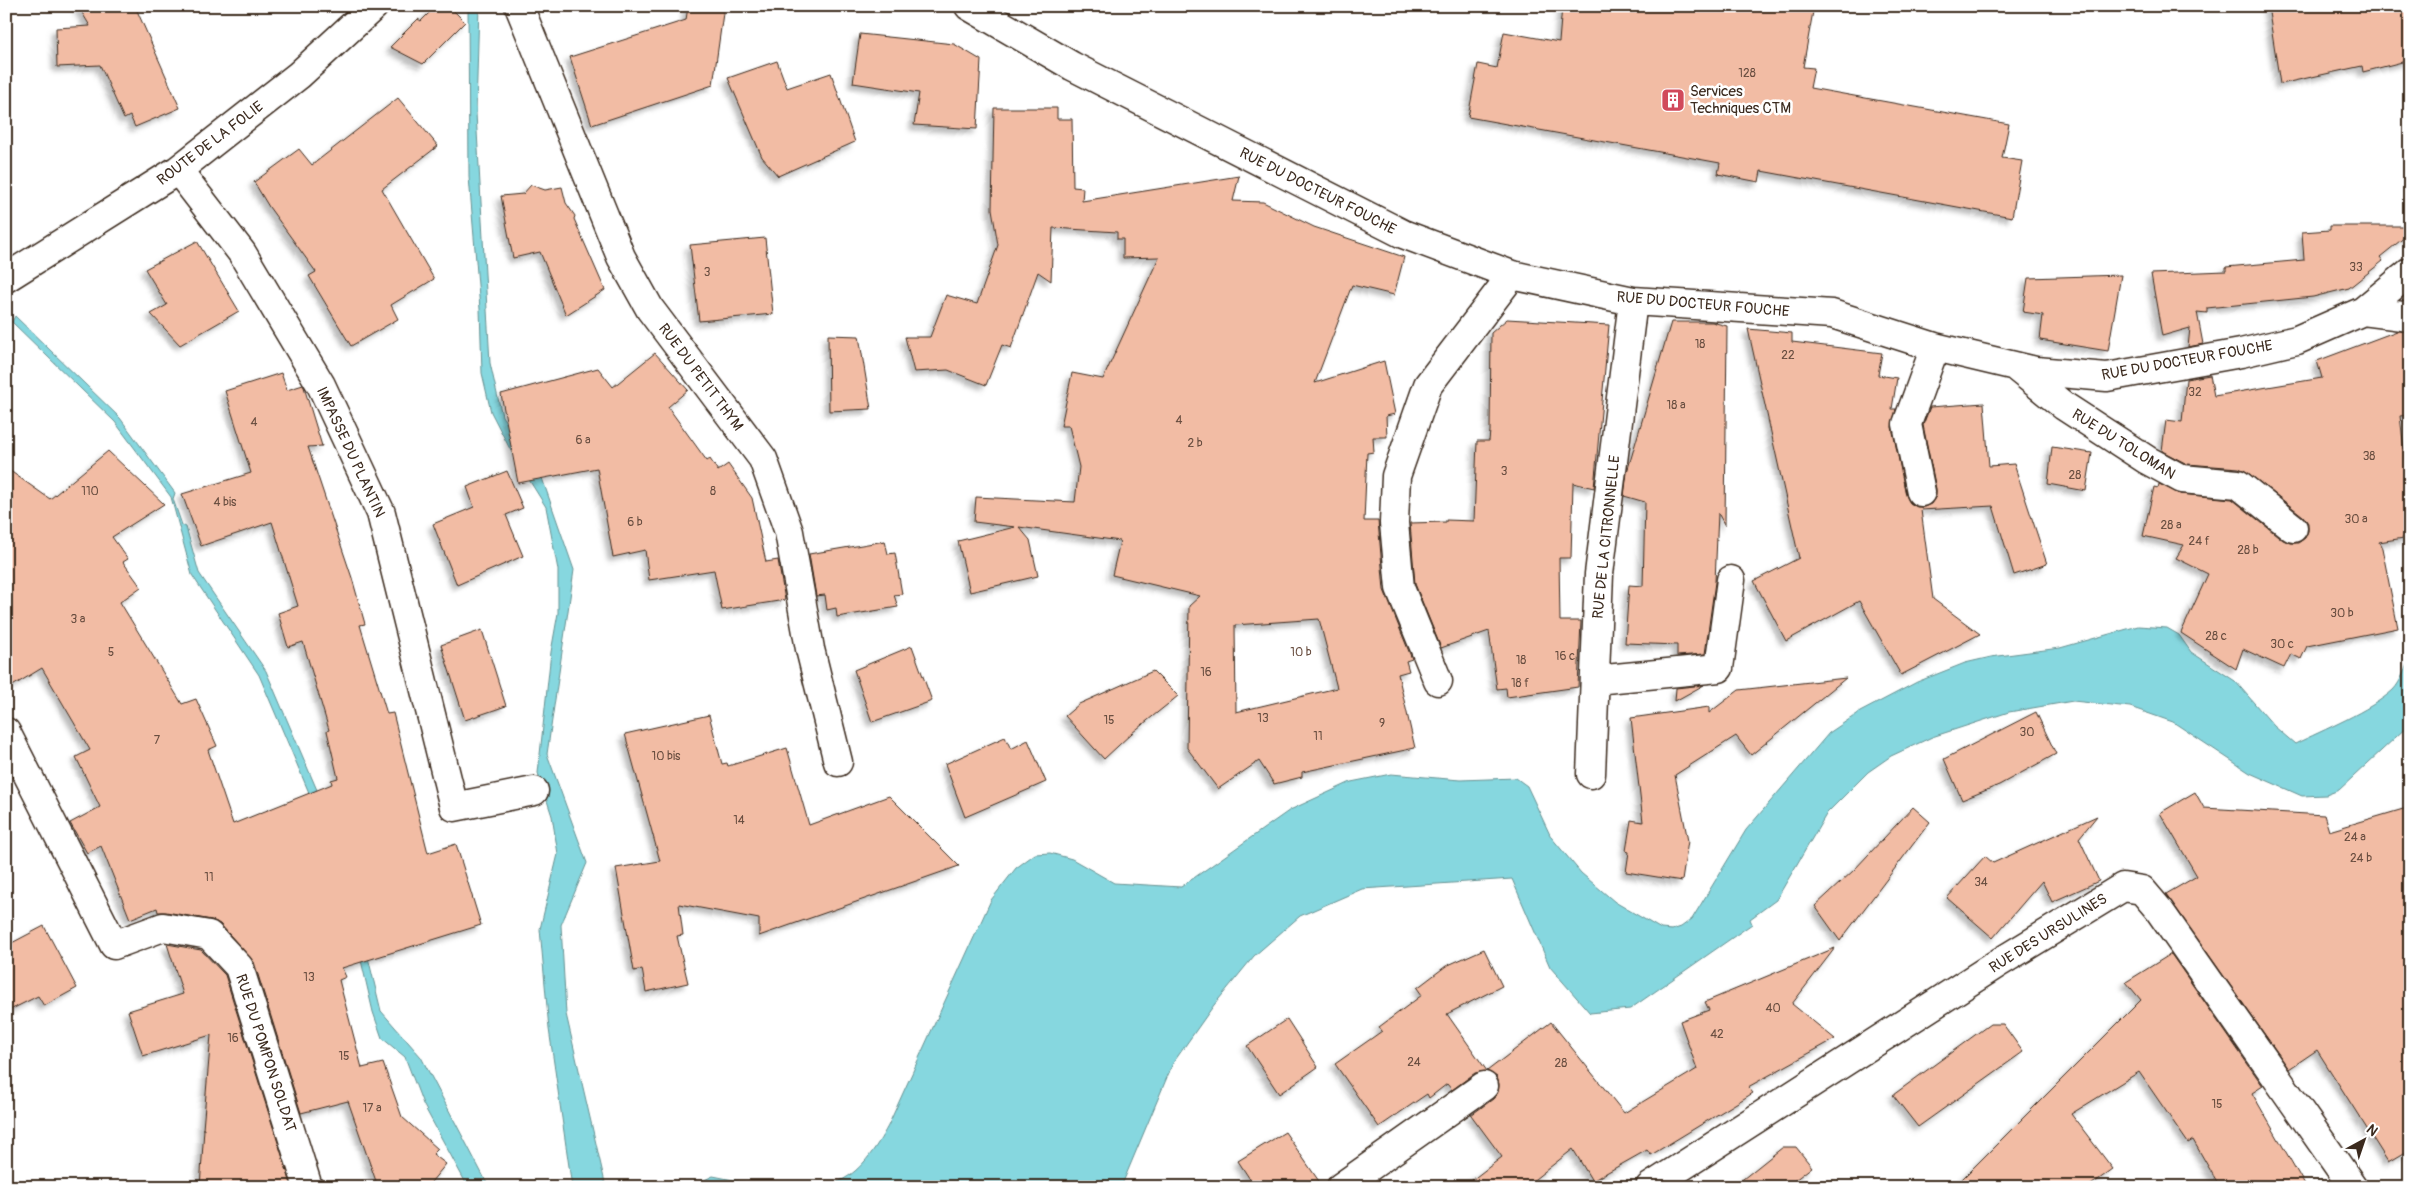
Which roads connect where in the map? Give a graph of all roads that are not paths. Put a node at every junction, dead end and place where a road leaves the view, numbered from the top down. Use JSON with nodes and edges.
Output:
{"nodes":[{"id":1,"x":374,"y":6,"type":"edge"},
{"id":2,"x":519,"y":6,"type":"edge"},
{"id":3,"x":969,"y":6,"type":"edge"},
{"id":4,"x":178,"y":170,"type":"junction"},
{"id":5,"x":2410,"y":272,"type":"edge"},
{"id":6,"x":1512,"y":275,"type":"junction"},
{"id":7,"x":6,"y":278,"type":"edge"},
{"id":8,"x":1633,"y":301,"type":"junction"},
{"id":9,"x":2363,"y":312,"type":"junction"},
{"id":10,"x":2410,"y":317,"type":"edge"},
{"id":11,"x":1935,"y":347,"type":"junction"},
{"id":12,"x":2015,"y":366,"type":"junction"},
{"id":13,"x":1921,"y":492,"type":"dead end"},
{"id":14,"x":2293,"y":528,"type":"dead end"},
{"id":15,"x":1731,"y":580,"type":"dead end"},
{"id":16,"x":1595,"y":680,"type":"junction"},
{"id":17,"x":1438,"y":682,"type":"dead end"},
{"id":18,"x":6,"y":732,"type":"edge"},
{"id":19,"x":838,"y":762,"type":"dead end"},
{"id":20,"x":1591,"y":774,"type":"dead end"},
{"id":21,"x":534,"y":790,"type":"dead end"},
{"id":22,"x":1484,"y":1086,"type":"dead end"},
{"id":23,"x":308,"y":1187,"type":"edge"},
{"id":24,"x":1341,"y":1187,"type":"edge"},
{"id":25,"x":1650,"y":1187,"type":"edge"},
{"id":26,"x":2353,"y":1187,"type":"edge"}],
"edges":[{"from":1,"to":4,"type":"street","name":"ROUTE DE LA FOLIE"},
{"from":2,"to":19,"type":"street","name":"RUE DU PETIT THYM"},
{"from":3,"to":6,"type":"street","name":"RUE DU DOCTEUR FOUCHE"},
{"from":4,"to":7,"type":"street","name":"ROUTE DE LA FOLIE"},
{"from":4,"to":21,"type":"street","name":"IMPASSE DU PLANTIN"},
{"from":5,"to":9,"type":"street","name":"RUE DU DOCTEUR FOUCHE"},
{"from":6,"to":8,"type":"street","name":"RUE DU DOCTEUR FOUCHE"},
{"from":6,"to":17,"type":"street"},
{"from":8,"to":11,"type":"street","name":"RUE DU DOCTEUR FOUCHE"},
{"from":8,"to":16,"type":"street","name":"RUE DE LA CITRONNELLE"},
{"from":9,"to":10,"type":"street"},
{"from":9,"to":12,"type":"street","name":"RUE DU DOCTEUR FOUCHE"},
{"from":11,"to":12,"type":"street","name":"RUE DU DOCTEUR FOUCHE"},
{"from":11,"to":13,"type":"street"},
{"from":12,"to":14,"type":"street","name":"RUE DU TOLOMAN"},
{"from":15,"to":16,"type":"street"},
{"from":16,"to":20,"type":"street","name":"RUE DE LA CITRONNELLE"},
{"from":18,"to":23,"type":"street","name":"RUE DU POMPON SOLDAT"},
{"from":22,"to":24,"type":"street"},
{"from":25,"to":26,"type":"street","name":"RUE DES URSULINES"}]}
